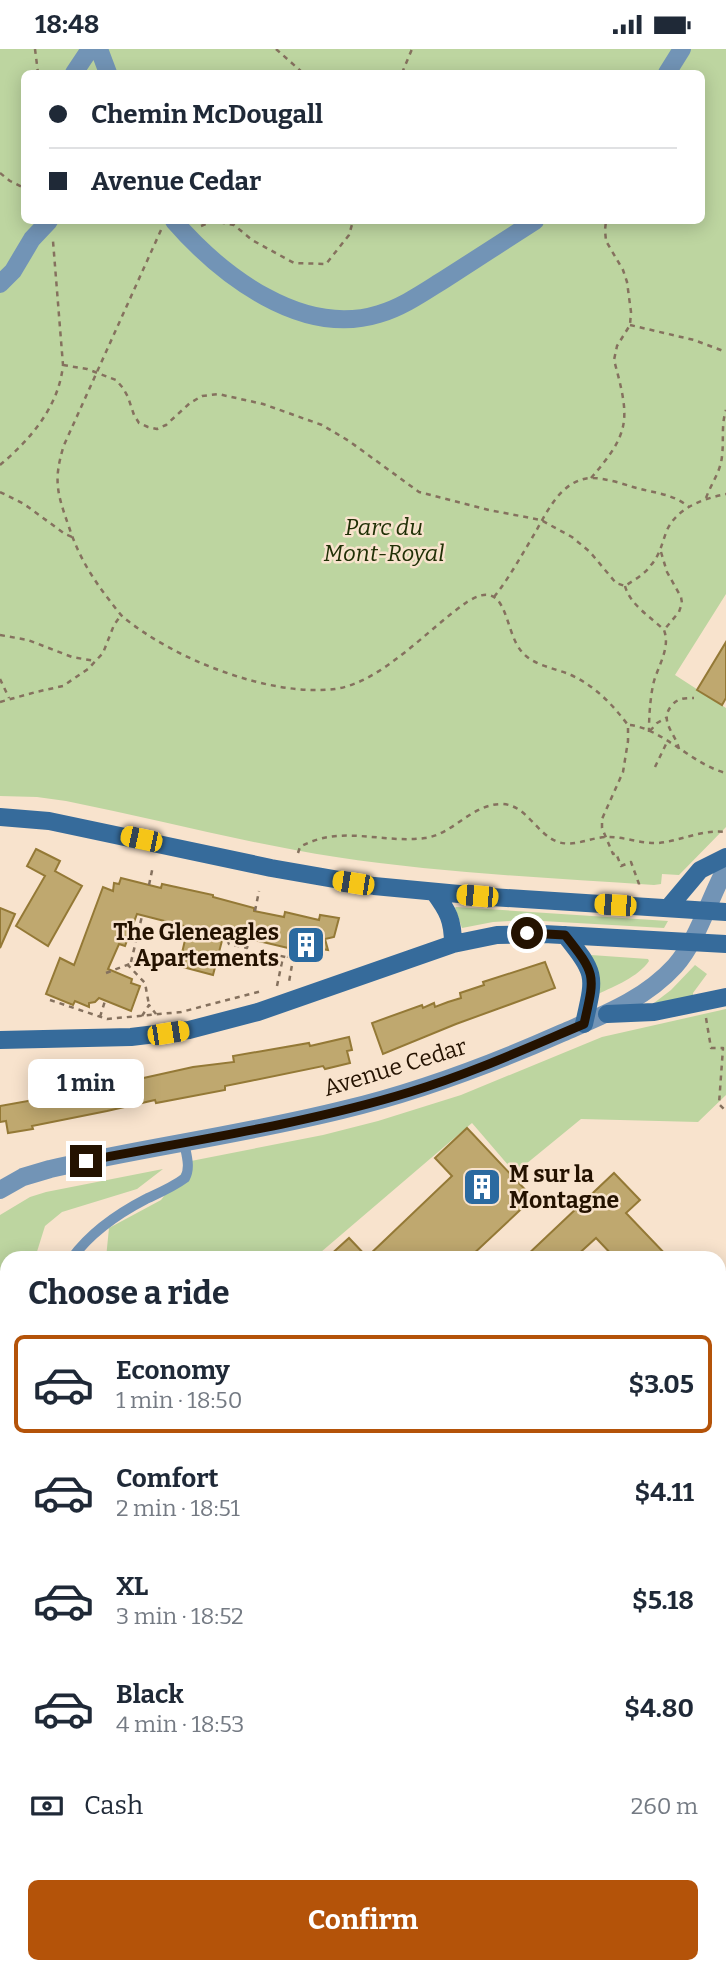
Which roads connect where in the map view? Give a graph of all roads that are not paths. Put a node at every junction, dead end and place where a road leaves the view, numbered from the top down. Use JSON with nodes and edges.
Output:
{"nodes":[{"id":1,"x":90,"y":49,"type":"edge"},
{"id":2,"x":99,"y":49,"type":"edge"},
{"id":3,"x":682,"y":49,"type":"edge"},
{"id":4,"x":76,"y":70,"type":"edge"},
{"id":5,"x":107,"y":70,"type":"edge"},
{"id":6,"x":669,"y":70,"type":"edge"},
{"id":7,"x":530,"y":224,"type":"edge"},
{"id":8,"x":174,"y":226,"type":"edge"},
{"id":9,"x":51,"y":227,"type":"edge"},
{"id":10,"x":0,"y":284,"type":"edge"},
{"id":11,"x":0,"y":817,"type":"edge"},
{"id":12,"x":726,"y":857,"type":"edge"},
{"id":13,"x":726,"y":868,"type":"edge"},
{"id":14,"x":435,"y":892,"type":"junction"},
{"id":15,"x":668,"y":908,"type":"junction"},
{"id":16,"x":705,"y":911,"type":"junction"},
{"id":17,"x":726,"y":912,"type":"edge"},
{"id":18,"x":565,"y":935,"type":"junction"},
{"id":19,"x":691,"y":942,"type":"junction"},
{"id":20,"x":453,"y":944,"type":"junction"},
{"id":21,"x":726,"y":944,"type":"edge"},
{"id":22,"x":726,"y":997,"type":"edge"},
{"id":23,"x":607,"y":1014,"type":"junction"},
{"id":24,"x":584,"y":1024,"type":"junction"},
{"id":25,"x":0,"y":1040,"type":"edge"},
{"id":26,"x":184,"y":1142,"type":"junction"},
{"id":27,"x":0,"y":1189,"type":"edge"},
{"id":28,"x":78,"y":1251,"type":"edge"}],
"edges":[{"from":1,"to":4,"type":"street"},
{"from":2,"to":5,"type":"street"},
{"from":3,"to":6,"type":"street"},
{"from":7,"to":8,"type":"street"},
{"from":9,"to":10,"type":"street"},
{"from":11,"to":14,"type":"main road"},
{"from":12,"to":15,"type":"main road"},
{"from":13,"to":16,"type":"street","name":"Avenue Cedar"},
{"from":14,"to":15,"type":"main road"},
{"from":14,"to":20,"type":"main road"},
{"from":15,"to":16,"type":"main road"},
{"from":16,"to":17,"type":"main road"},
{"from":16,"to":19,"type":"street","name":"Avenue Cedar"},
{"from":18,"to":19,"type":"main road"},
{"from":18,"to":20,"type":"main road"},
{"from":18,"to":24,"type":"main road"},
{"from":19,"to":21,"type":"main road"},
{"from":19,"to":23,"type":"street","name":"Avenue Cedar"},
{"from":20,"to":25,"type":"main road"},
{"from":22,"to":23,"type":"main road"},
{"from":23,"to":24,"type":"street","name":"Avenue Cedar"},
{"from":24,"to":26,"type":"street","name":"Avenue Cedar"},
{"from":26,"to":27,"type":"street","name":"Avenue Cedar"},
{"from":26,"to":28,"type":"lane"}]}
